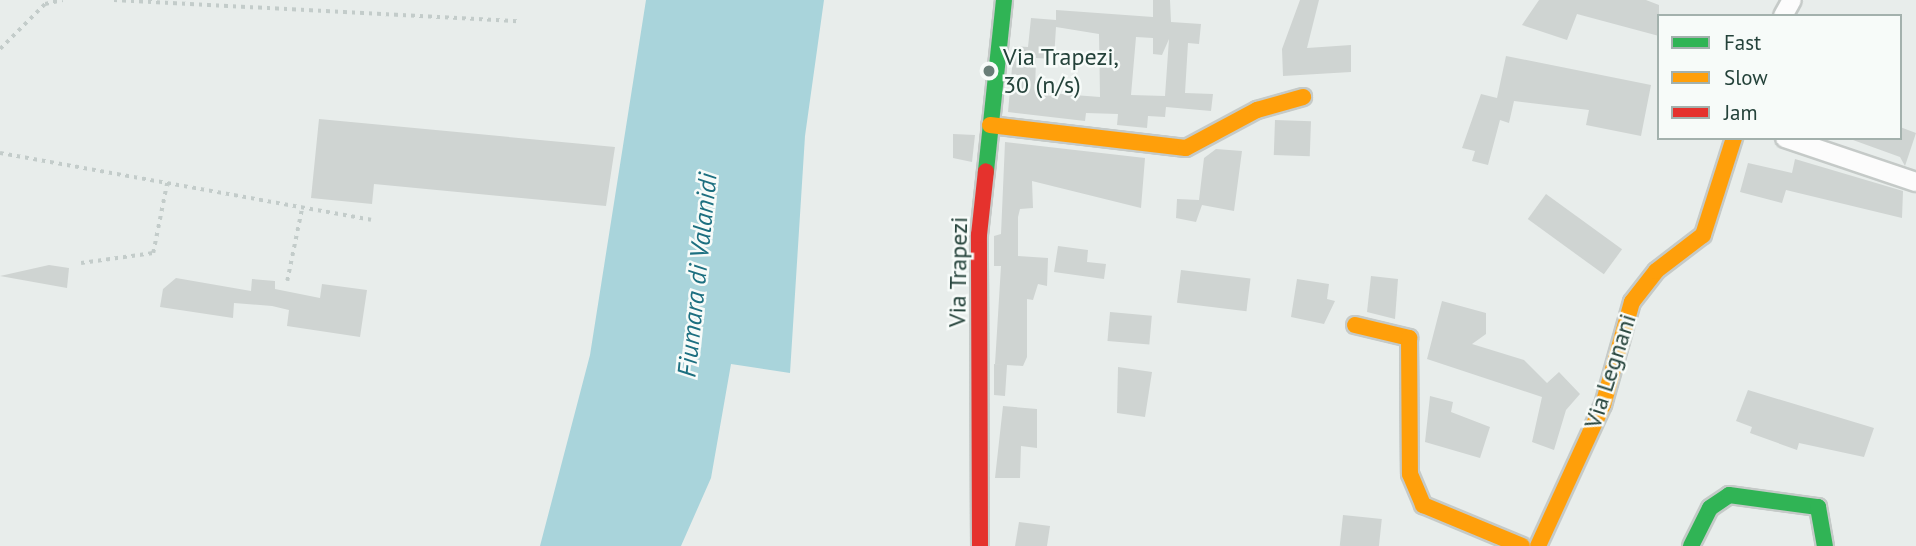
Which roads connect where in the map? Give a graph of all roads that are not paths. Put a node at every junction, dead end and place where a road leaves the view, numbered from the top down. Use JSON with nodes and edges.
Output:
{"nodes":[{"id":1,"x":1004,"y":0,"type":"edge"},
{"id":2,"x":1303,"y":97,"type":"dead end"},
{"id":3,"x":990,"y":125,"type":"junction"},
{"id":4,"x":1733,"y":140,"type":"edge"},
{"id":5,"x":1791,"y":140,"type":"edge"},
{"id":6,"x":1916,"y":182,"type":"edge"},
{"id":7,"x":1355,"y":325,"type":"dead end"},
{"id":8,"x":980,"y":546,"type":"edge"},
{"id":9,"x":1522,"y":546,"type":"edge"},
{"id":10,"x":1538,"y":546,"type":"edge"},
{"id":11,"x":1691,"y":546,"type":"edge"},
{"id":12,"x":1825,"y":546,"type":"edge"}],
"edges":[{"from":1,"to":3,"type":"street","name":"Via Trapezi"},
{"from":2,"to":3,"type":"street"},
{"from":3,"to":8,"type":"street","name":"Via Trapezi"},
{"from":4,"to":10,"type":"street","name":"Via Legnani"},
{"from":5,"to":6,"type":"street"},
{"from":7,"to":9,"type":"street"},
{"from":11,"to":12,"type":"street"}]}
